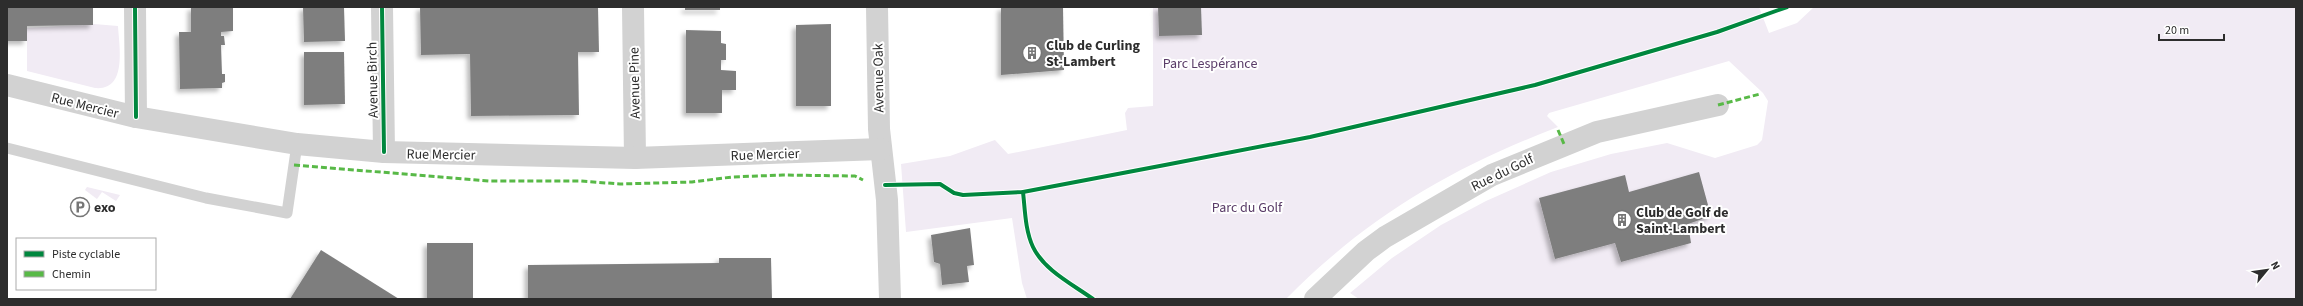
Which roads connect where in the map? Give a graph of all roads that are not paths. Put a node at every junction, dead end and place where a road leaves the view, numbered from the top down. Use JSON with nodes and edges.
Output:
{"nodes":[{"id":1,"x":135,"y":7,"type":"edge"},
{"id":2,"x":382,"y":7,"type":"edge"},
{"id":3,"x":633,"y":7,"type":"edge"},
{"id":4,"x":877,"y":7,"type":"edge"},
{"id":5,"x":7,"y":85,"type":"edge"},
{"id":6,"x":1718,"y":104,"type":"dead end"},
{"id":7,"x":136,"y":117,"type":"junction"},
{"id":8,"x":297,"y":144,"type":"junction"},
{"id":9,"x":7,"y":148,"type":"edge"},
{"id":10,"x":881,"y":149,"type":"junction"},
{"id":11,"x":384,"y":152,"type":"junction"},
{"id":12,"x":635,"y":158,"type":"junction"},
{"id":13,"x":890,"y":299,"type":"edge"},
{"id":14,"x":1315,"y":299,"type":"edge"}],
"edges":[{"from":1,"to":7,"type":"street"},
{"from":2,"to":11,"type":"street","name":"Avenue Birch"},
{"from":3,"to":12,"type":"street","name":"Avenue Pine"},
{"from":4,"to":10,"type":"street","name":"Avenue Oak"},
{"from":5,"to":7,"type":"street","name":"Rue Mercier"},
{"from":6,"to":14,"type":"street","name":"Rue du Golf"},
{"from":7,"to":8,"type":"street","name":"Rue Mercier"},
{"from":8,"to":9,"type":"lane"},
{"from":8,"to":11,"type":"street","name":"Rue Mercier"},
{"from":10,"to":12,"type":"street","name":"Rue Mercier"},
{"from":10,"to":13,"type":"street","name":"Avenue Oak"},
{"from":11,"to":12,"type":"street","name":"Rue Mercier"}]}
